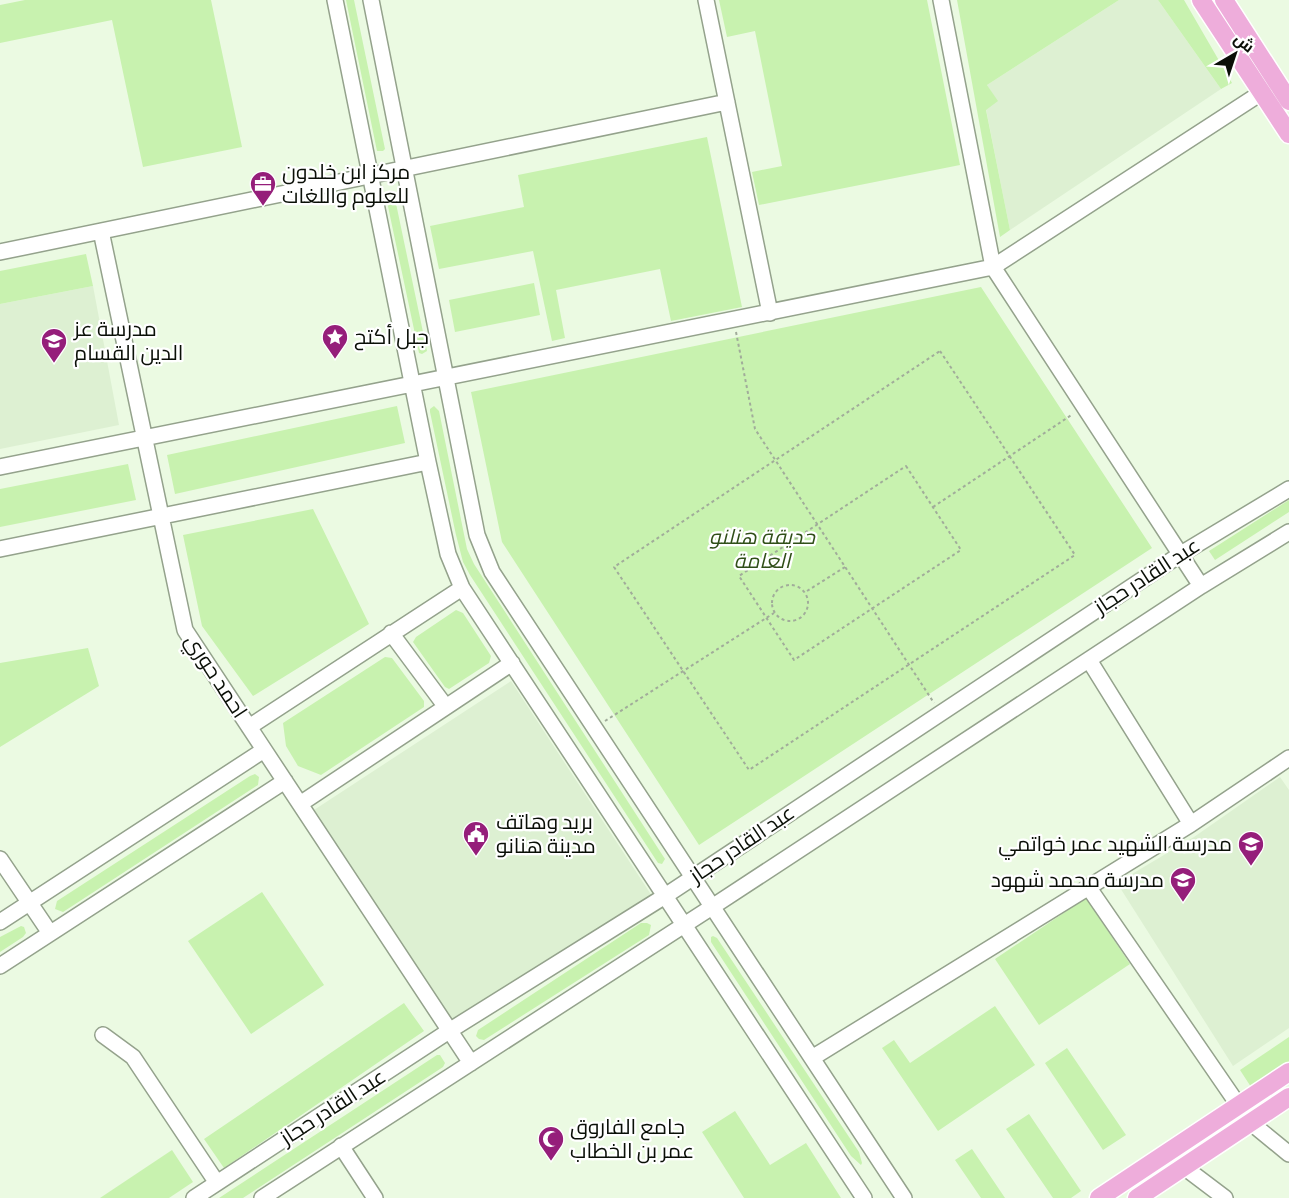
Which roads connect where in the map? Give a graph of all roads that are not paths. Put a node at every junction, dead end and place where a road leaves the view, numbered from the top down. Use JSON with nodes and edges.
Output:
{"nodes":[{"id":1,"x":334,"y":0,"type":"edge"},
{"id":2,"x":371,"y":0,"type":"edge"},
{"id":3,"x":706,"y":0,"type":"edge"},
{"id":4,"x":941,"y":0,"type":"edge"},
{"id":5,"x":1201,"y":0,"type":"edge"},
{"id":6,"x":1224,"y":0,"type":"edge"},
{"id":7,"x":1270,"y":87,"type":"junction"},
{"id":8,"x":1289,"y":100,"type":"edge"},
{"id":9,"x":727,"y":102,"type":"junction"},
{"id":10,"x":1289,"y":134,"type":"edge"},
{"id":11,"x":404,"y":169,"type":"junction"},
{"id":12,"x":370,"y":176,"type":"junction"},
{"id":13,"x":100,"y":231,"type":"junction"},
{"id":14,"x":0,"y":252,"type":"edge"},
{"id":15,"x":993,"y":267,"type":"junction"},
{"id":16,"x":770,"y":313,"type":"junction"},
{"id":17,"x":444,"y":376,"type":"junction"},
{"id":18,"x":412,"y":383,"type":"junction"},
{"id":19,"x":144,"y":437,"type":"junction"},
{"id":20,"x":428,"y":462,"type":"junction"},
{"id":21,"x":0,"y":467,"type":"edge"},
{"id":22,"x":1289,"y":489,"type":"edge"},
{"id":23,"x":161,"y":516,"type":"junction"},
{"id":24,"x":1289,"y":532,"type":"edge"},
{"id":25,"x":0,"y":549,"type":"edge"},
{"id":26,"x":1181,"y":554,"type":"junction"},
{"id":27,"x":1201,"y":586,"type":"junction"},
{"id":28,"x":462,"y":588,"type":"junction"},
{"id":29,"x":391,"y":633,"type":"junction"},
{"id":30,"x":1089,"y":660,"type":"junction"},
{"id":31,"x":512,"y":663,"type":"junction"},
{"id":32,"x":446,"y":707,"type":"junction"},
{"id":33,"x":249,"y":727,"type":"junction"},
{"id":34,"x":264,"y":750,"type":"junction"},
{"id":35,"x":1288,"y":761,"type":"edge"},
{"id":36,"x":285,"y":781,"type":"junction"},
{"id":37,"x":300,"y":804,"type":"junction"},
{"id":38,"x":1191,"y":824,"type":"junction"},
{"id":39,"x":0,"y":859,"type":"edge"},
{"id":40,"x":693,"y":877,"type":"junction"},
{"id":41,"x":1089,"y":888,"type":"junction"},
{"id":42,"x":665,"y":896,"type":"junction"},
{"id":43,"x":30,"y":903,"type":"junction"},
{"id":44,"x":712,"y":907,"type":"junction"},
{"id":45,"x":0,"y":922,"type":"edge"},
{"id":46,"x":685,"y":925,"type":"junction"},
{"id":47,"x":50,"y":933,"type":"junction"},
{"id":48,"x":0,"y":966,"type":"edge"},
{"id":49,"x":449,"y":1031,"type":"junction"},
{"id":50,"x":103,"y":1035,"type":"dead end"},
{"id":51,"x":812,"y":1058,"type":"junction"},
{"id":52,"x":471,"y":1063,"type":"junction"},
{"id":53,"x":1289,"y":1072,"type":"edge"},
{"id":54,"x":1289,"y":1097,"type":"edge"},
{"id":55,"x":1239,"y":1106,"type":"junction"},
{"id":56,"x":1250,"y":1122,"type":"junction"},
{"id":57,"x":341,"y":1146,"type":"junction"},
{"id":58,"x":1289,"y":1154,"type":"edge"},
{"id":59,"x":1184,"y":1167,"type":"junction"},
{"id":60,"x":217,"y":1183,"type":"junction"},
{"id":61,"x":194,"y":1198,"type":"edge"},
{"id":62,"x":262,"y":1198,"type":"edge"},
{"id":63,"x":375,"y":1198,"type":"edge"},
{"id":64,"x":864,"y":1198,"type":"edge"},
{"id":65,"x":904,"y":1198,"type":"edge"},
{"id":66,"x":1099,"y":1198,"type":"edge"},
{"id":67,"x":1137,"y":1198,"type":"edge"},
{"id":68,"x":1225,"y":1198,"type":"edge"}],
"edges":[{"from":1,"to":12,"type":"street"},
{"from":2,"to":11,"type":"street"},
{"from":3,"to":9,"type":"street"},
{"from":4,"to":15,"type":"street"},
{"from":5,"to":7,"type":"main road"},
{"from":6,"to":7,"type":"main road"},
{"from":7,"to":8,"type":"main road"},
{"from":7,"to":10,"type":"main road"},
{"from":7,"to":15,"type":"street"},
{"from":9,"to":11,"type":"street"},
{"from":9,"to":16,"type":"street"},
{"from":11,"to":12,"type":"street"},
{"from":11,"to":17,"type":"street"},
{"from":12,"to":13,"type":"street"},
{"from":12,"to":18,"type":"street"},
{"from":13,"to":14,"type":"street"},
{"from":13,"to":19,"type":"street","name":"احمد حوري"},
{"from":15,"to":16,"type":"street"},
{"from":15,"to":26,"type":"street"},
{"from":16,"to":17,"type":"street"},
{"from":17,"to":18,"type":"street"},
{"from":17,"to":40,"type":"street"},
{"from":18,"to":19,"type":"street"},
{"from":18,"to":20,"type":"street"},
{"from":19,"to":21,"type":"street"},
{"from":19,"to":23,"type":"street","name":"احمد حوري"},
{"from":20,"to":23,"type":"street"},
{"from":20,"to":28,"type":"street"},
{"from":22,"to":26,"type":"street","name":"عبد القادر حجاز"},
{"from":23,"to":25,"type":"street"},
{"from":23,"to":33,"type":"street","name":"احمد حوري"},
{"from":24,"to":27,"type":"street","name":"عبد القادر حجاز"},
{"from":26,"to":27,"type":"street"},
{"from":26,"to":40,"type":"street","name":"عبد القادر حجاز"},
{"from":27,"to":30,"type":"street","name":"عبد القادر حجاز"},
{"from":28,"to":29,"type":"street"},
{"from":28,"to":31,"type":"street"},
{"from":29,"to":32,"type":"street"},
{"from":29,"to":33,"type":"street"},
{"from":30,"to":38,"type":"street"},
{"from":30,"to":44,"type":"street","name":"عبد القادر حجاز"},
{"from":31,"to":32,"type":"street"},
{"from":31,"to":42,"type":"street"},
{"from":32,"to":37,"type":"street"},
{"from":33,"to":34,"type":"street","name":"احمد حوري"},
{"from":34,"to":36,"type":"street","name":"احمد حوري"},
{"from":34,"to":43,"type":"street"},
{"from":35,"to":38,"type":"street"},
{"from":36,"to":37,"type":"street","name":"احمد حوري"},
{"from":36,"to":47,"type":"street"},
{"from":37,"to":49,"type":"street","name":"احمد حوري"},
{"from":38,"to":41,"type":"street"},
{"from":39,"to":43,"type":"street"},
{"from":40,"to":42,"type":"street","name":"عبد القادر حجاز"},
{"from":40,"to":44,"type":"street"},
{"from":41,"to":51,"type":"street"},
{"from":41,"to":55,"type":"street"},
{"from":42,"to":46,"type":"street"},
{"from":42,"to":49,"type":"street","name":"عبد القادر حجاز"},
{"from":43,"to":45,"type":"street"},
{"from":43,"to":47,"type":"street"},
{"from":44,"to":46,"type":"street","name":"عبد القادر حجاز"},
{"from":44,"to":51,"type":"street"},
{"from":46,"to":52,"type":"street","name":"عبد القادر حجاز"},
{"from":46,"to":64,"type":"street"},
{"from":47,"to":48,"type":"street"},
{"from":49,"to":52,"type":"street","name":"احمد حوري"},
{"from":49,"to":60,"type":"street","name":"عبد القادر حجاز"},
{"from":50,"to":60,"type":"street"},
{"from":51,"to":65,"type":"street"},
{"from":52,"to":57,"type":"street","name":"عبد القادر حجاز"},
{"from":53,"to":55,"type":"main road"},
{"from":54,"to":56,"type":"main road"},
{"from":55,"to":56,"type":"street"},
{"from":55,"to":66,"type":"main road"},
{"from":56,"to":58,"type":"street"},
{"from":56,"to":59,"type":"main road"},
{"from":57,"to":62,"type":"street","name":"عبد القادر حجاز"},
{"from":57,"to":63,"type":"street"},
{"from":59,"to":67,"type":"main road"},
{"from":59,"to":68,"type":"street"},
{"from":60,"to":61,"type":"street","name":"عبد القادر حجاز"}]}
